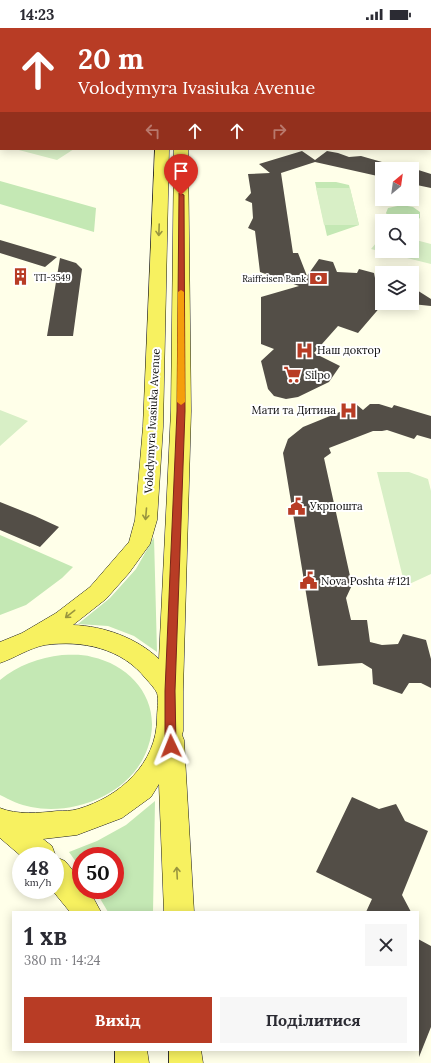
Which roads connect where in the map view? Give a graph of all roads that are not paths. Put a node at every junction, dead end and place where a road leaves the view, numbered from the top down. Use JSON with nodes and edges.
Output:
{"nodes":[{"id":1,"x":162,"y":150,"type":"edge"},
{"id":2,"x":181,"y":150,"type":"edge"},
{"id":3,"x":28,"y":640,"type":"junction"},
{"id":4,"x":0,"y":652,"type":"edge"},
{"id":5,"x":170,"y":691,"type":"junction"},
{"id":6,"x":170,"y":731,"type":"junction"},
{"id":7,"x":1,"y":822,"type":"edge"},
{"id":8,"x":31,"y":847,"type":"edge"},
{"id":9,"x":64,"y":882,"type":"edge"},
{"id":10,"x":86,"y":911,"type":"edge"},
{"id":11,"x":179,"y":911,"type":"edge"},
{"id":12,"x":131,"y":1051,"type":"edge"},
{"id":13,"x":185,"y":1051,"type":"edge"},
{"id":14,"x":132,"y":1063,"type":"edge"},
{"id":15,"x":186,"y":1063,"type":"edge"}],
"edges":[{"from":1,"to":3,"type":"main road","name":"Volodymyra Ivasiuka Avenue","one_way":true},
{"from":2,"to":5,"type":"main road"},
{"from":3,"to":4,"type":"main road"},
{"from":3,"to":5,"type":"main road"},
{"from":5,"to":6,"type":"main road"},
{"from":6,"to":7,"type":"main road"},
{"from":11,"to":6,"type":"main road","one_way":true},
{"from":7,"to":8,"type":"main road"},
{"from":9,"to":10,"type":"main road"},
{"from":12,"to":14,"type":"main road"},
{"from":13,"to":15,"type":"main road"}]}
